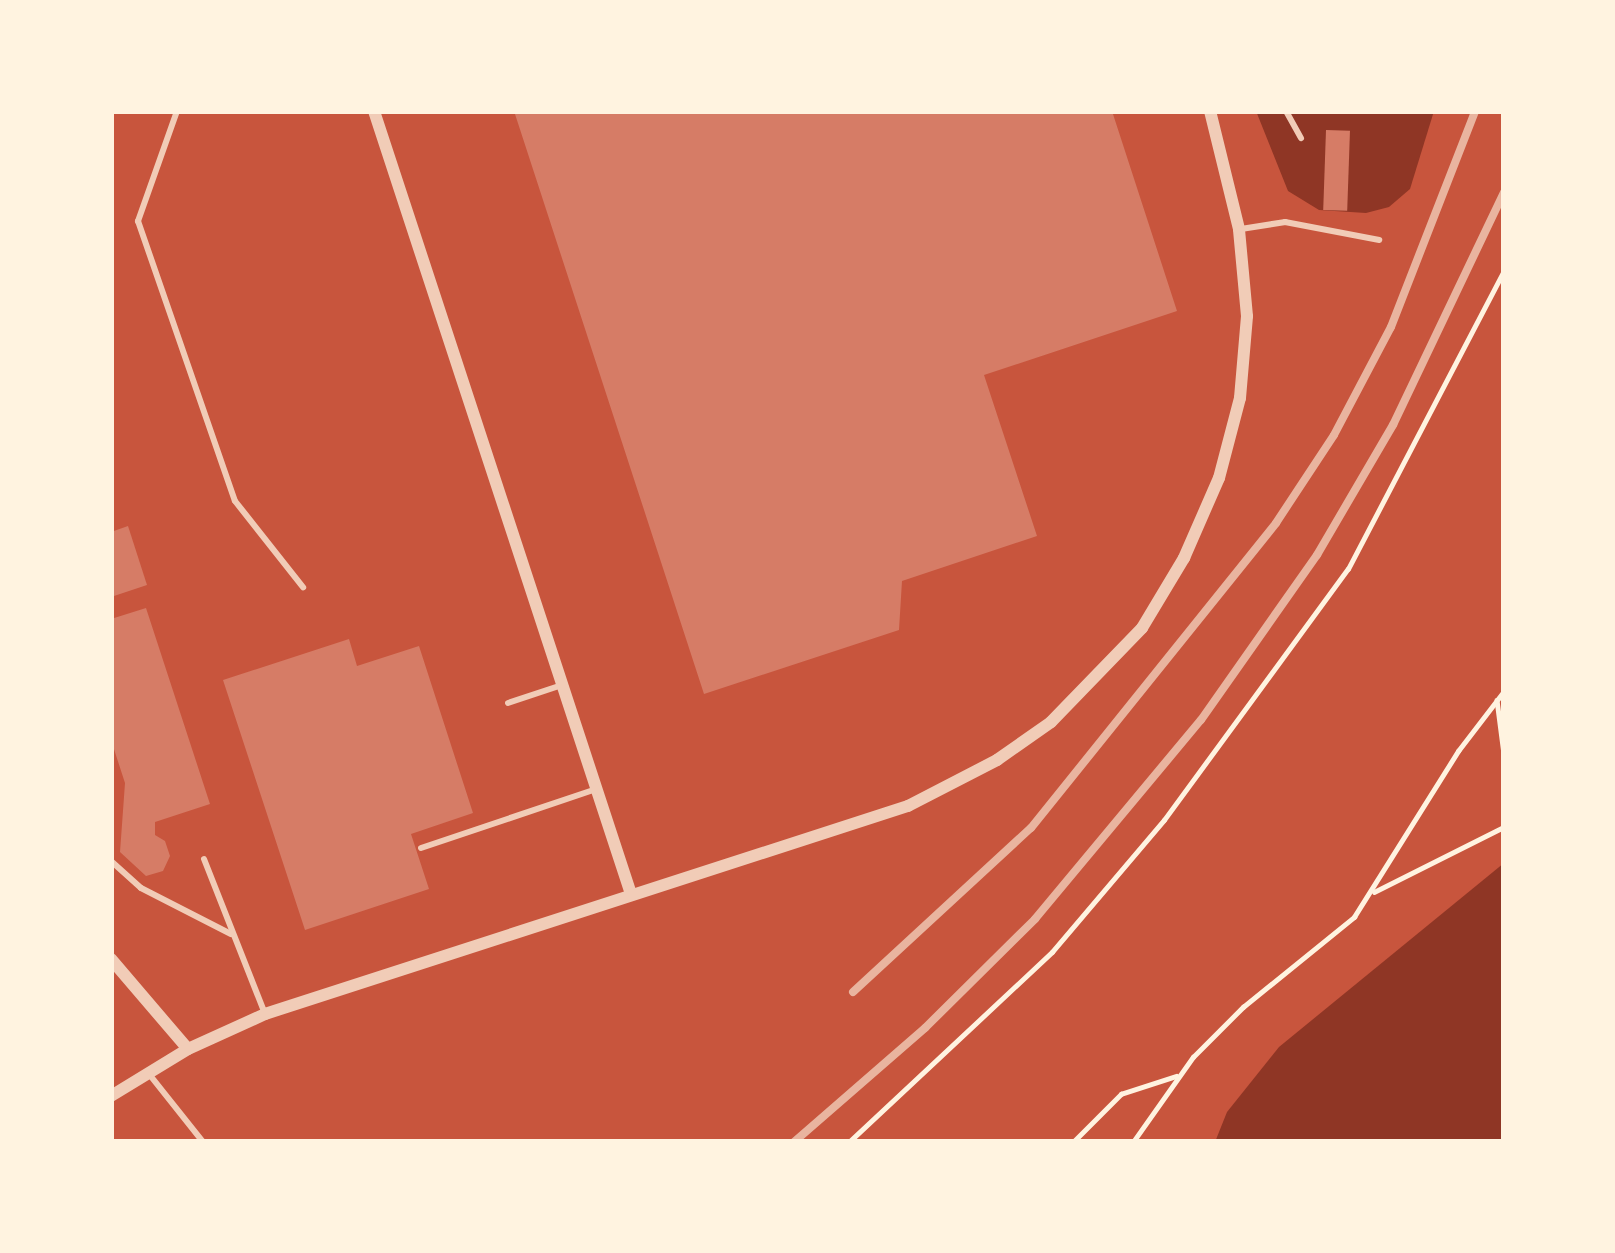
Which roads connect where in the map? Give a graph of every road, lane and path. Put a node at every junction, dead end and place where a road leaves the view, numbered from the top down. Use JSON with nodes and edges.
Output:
{"nodes":[{"id":1,"x":177,"y":111,"type":"edge"},
{"id":2,"x":374,"y":111,"type":"edge"},
{"id":3,"x":1210,"y":111,"type":"edge"},
{"id":4,"x":1286,"y":111,"type":"edge"},
{"id":5,"x":1300,"y":138,"type":"dead end"},
{"id":6,"x":1269,"y":225,"type":"junction"},
{"id":7,"x":1239,"y":229,"type":"junction"},
{"id":8,"x":1277,"y":238,"type":"dead end"},
{"id":9,"x":1379,"y":240,"type":"dead end"},
{"id":10,"x":1504,"y":271,"type":"edge"},
{"id":11,"x":303,"y":587,"type":"dead end"},
{"id":12,"x":562,"y":685,"type":"junction"},
{"id":13,"x":1504,"y":691,"type":"edge"},
{"id":14,"x":1497,"y":699,"type":"junction"},
{"id":15,"x":508,"y":703,"type":"dead end"},
{"id":16,"x":1504,"y":754,"type":"edge"},
{"id":17,"x":596,"y":789,"type":"junction"},
{"id":18,"x":1504,"y":827,"type":"edge"},
{"id":19,"x":421,"y":848,"type":"dead end"},
{"id":20,"x":204,"y":859,"type":"dead end"},
{"id":21,"x":111,"y":861,"type":"edge"},
{"id":22,"x":631,"y":894,"type":"junction"},
{"id":23,"x":1369,"y":895,"type":"junction"},
{"id":24,"x":234,"y":936,"type":"junction"},
{"id":25,"x":111,"y":959,"type":"edge"},
{"id":26,"x":265,"y":1014,"type":"junction"},
{"id":27,"x":188,"y":1049,"type":"junction"},
{"id":28,"x":147,"y":1071,"type":"junction"},
{"id":29,"x":1181,"y":1072,"type":"junction"},
{"id":30,"x":111,"y":1096,"type":"edge"},
{"id":31,"x":203,"y":1142,"type":"edge"},
{"id":32,"x":849,"y":1142,"type":"edge"},
{"id":33,"x":1073,"y":1142,"type":"edge"},
{"id":34,"x":1133,"y":1142,"type":"edge"}],
"edges":[{"from":1,"to":11,"type":"lane"},
{"from":2,"to":12,"type":"street"},
{"from":3,"to":7,"type":"street"},
{"from":4,"to":5,"type":"lane"},
{"from":6,"to":7,"type":"lane"},
{"from":6,"to":8,"type":"lane"},
{"from":6,"to":9,"type":"lane"},
{"from":7,"to":22,"type":"street"},
{"from":10,"to":32,"type":"path"},
{"from":12,"to":15,"type":"lane"},
{"from":12,"to":17,"type":"street"},
{"from":13,"to":14,"type":"path"},
{"from":14,"to":16,"type":"path"},
{"from":14,"to":23,"type":"path"},
{"from":17,"to":19,"type":"lane"},
{"from":17,"to":22,"type":"street"},
{"from":18,"to":23,"type":"path"},
{"from":20,"to":24,"type":"lane"},
{"from":21,"to":24,"type":"lane"},
{"from":22,"to":26,"type":"street"},
{"from":23,"to":29,"type":"path"},
{"from":24,"to":26,"type":"lane"},
{"from":25,"to":27,"type":"street"},
{"from":26,"to":27,"type":"street"},
{"from":27,"to":28,"type":"street"},
{"from":28,"to":30,"type":"street"},
{"from":28,"to":31,"type":"lane"},
{"from":29,"to":33,"type":"path"},
{"from":29,"to":34,"type":"path"}]}
